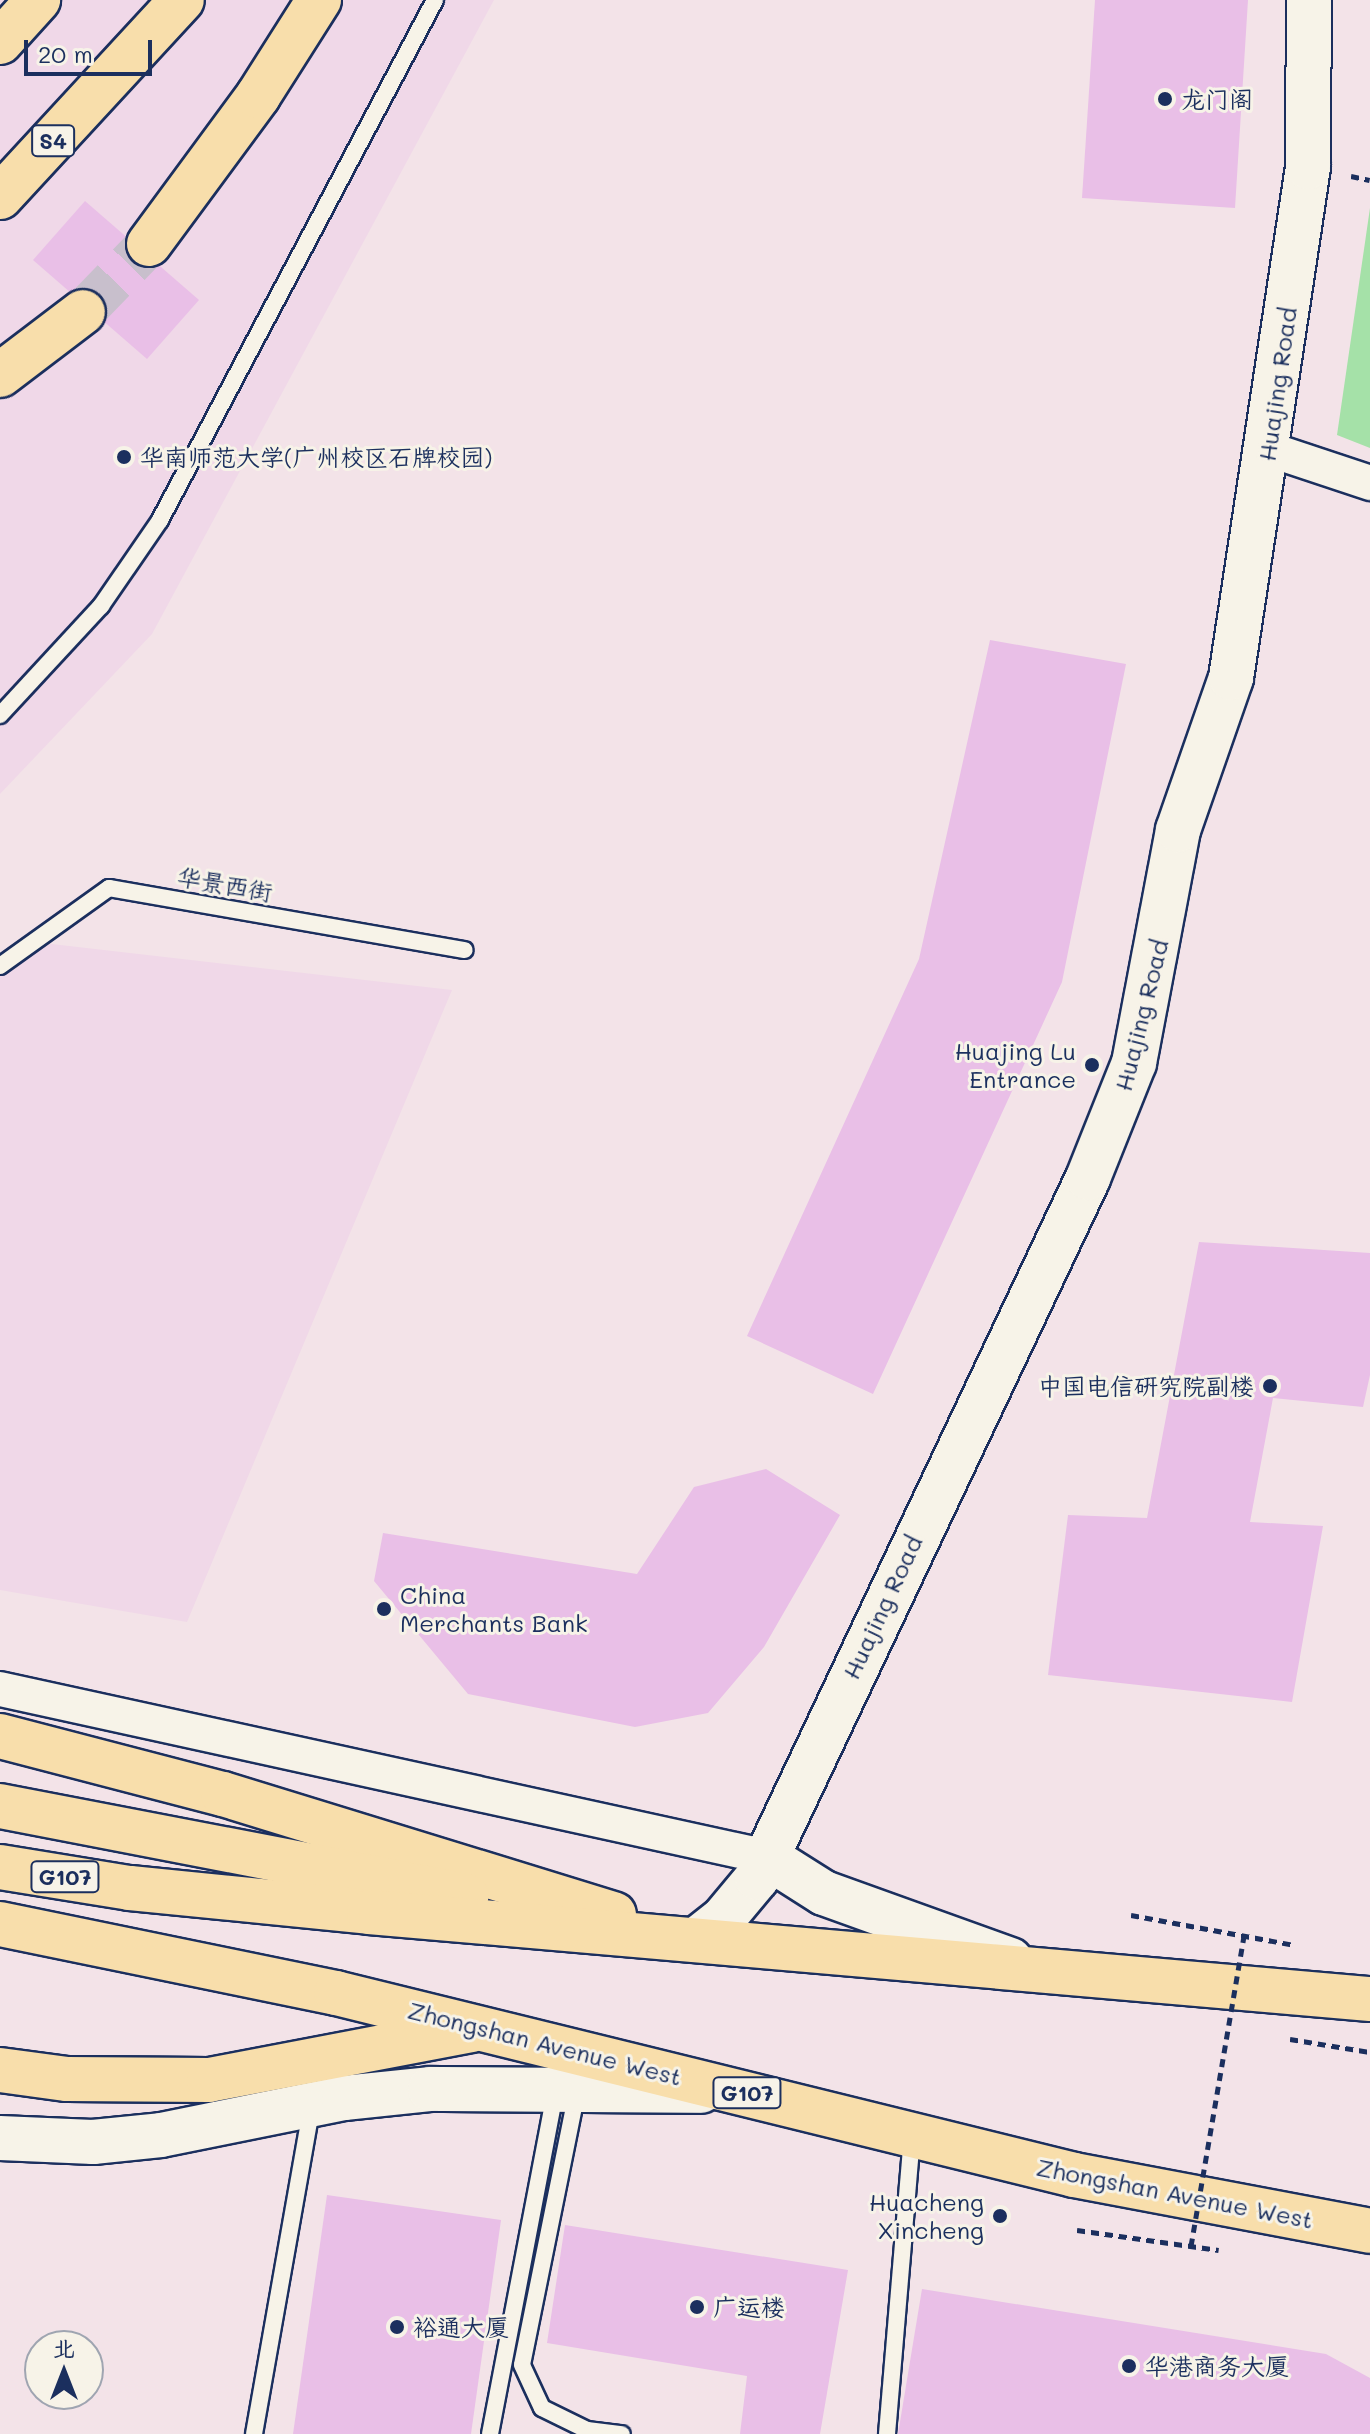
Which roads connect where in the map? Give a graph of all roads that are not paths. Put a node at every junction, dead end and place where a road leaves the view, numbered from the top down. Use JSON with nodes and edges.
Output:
{"nodes":[{"id":1,"x":38,"y":0,"type":"edge"},
{"id":2,"x":182,"y":0,"type":"edge"},
{"id":3,"x":319,"y":0,"type":"edge"},
{"id":4,"x":435,"y":0,"type":"edge"},
{"id":5,"x":1309,"y":0,"type":"edge"},
{"id":6,"x":0,"y":42,"type":"edge"},
{"id":7,"x":0,"y":197,"type":"edge"},
{"id":8,"x":149,"y":244,"type":"tunnel mouth"},
{"id":9,"x":83,"y":312,"type":"joint"},
{"id":10,"x":0,"y":375,"type":"edge"},
{"id":11,"x":0,"y":393,"type":"edge"},
{"id":12,"x":1268,"y":449,"type":"junction"},
{"id":13,"x":1370,"y":483,"type":"edge"},
{"id":14,"x":0,"y":715,"type":"edge"},
{"id":15,"x":465,"y":950,"type":"dead end"},
{"id":16,"x":0,"y":966,"type":"edge"},
{"id":17,"x":0,"y":1689,"type":"edge"},
{"id":18,"x":11,"y":1738,"type":"edge"},
{"id":19,"x":0,"y":1806,"type":"edge"},
{"id":20,"x":767,"y":1857,"type":"junction"},
{"id":21,"x":0,"y":1867,"type":"edge"},
{"id":22,"x":0,"y":1924,"type":"edge"},
{"id":23,"x":696,"y":1940,"type":"junction"},
{"id":24,"x":1029,"y":1966,"type":"junction"},
{"id":25,"x":1368,"y":1992,"type":"edge"},
{"id":26,"x":485,"y":2028,"type":"junction"},
{"id":27,"x":0,"y":2070,"type":"edge"},
{"id":28,"x":566,"y":2090,"type":"junction"},
{"id":29,"x":741,"y":2091,"type":"junction"},
{"id":30,"x":312,"y":2104,"type":"junction"},
{"id":31,"x":912,"y":2136,"type":"junction"},
{"id":32,"x":0,"y":2138,"type":"edge"},
{"id":33,"x":1370,"y":2231,"type":"edge"},
{"id":34,"x":254,"y":2434,"type":"edge"},
{"id":35,"x":490,"y":2434,"type":"edge"},
{"id":36,"x":622,"y":2434,"type":"edge"},
{"id":37,"x":887,"y":2434,"type":"edge"}],
"edges":[{"from":1,"to":6,"type":"highway"},
{"from":2,"to":7,"type":"highway","number":"S4"},
{"from":3,"to":8,"type":"highway"},
{"from":4,"to":14,"type":"lane"},
{"from":5,"to":12,"type":"street","name":"Huajing Road"},
{"from":9,"to":10,"type":"highway"},
{"from":9,"to":11,"type":"street"},
{"from":12,"to":13,"type":"street"},
{"from":12,"to":20,"type":"street","name":"Huajing Road"},
{"from":15,"to":16,"type":"lane","name":"华景西街"},
{"from":17,"to":20,"type":"street"},
{"from":18,"to":23,"type":"highway"},
{"from":19,"to":23,"type":"highway"},
{"from":20,"to":23,"type":"street","name":"Huajing Road"},
{"from":20,"to":24,"type":"street"},
{"from":21,"to":23,"type":"highway","number":"G107"},
{"from":22,"to":26,"type":"highway","name":"Zhongshan Avenue West","number":"G107"},
{"from":23,"to":24,"type":"highway","number":"G107"},
{"from":24,"to":25,"type":"highway","number":"G107"},
{"from":26,"to":27,"type":"highway"},
{"from":26,"to":29,"type":"highway","name":"Zhongshan Avenue West","number":"G107"},
{"from":28,"to":29,"type":"street"},
{"from":28,"to":30,"type":"street"},
{"from":28,"to":35,"type":"lane"},
{"from":28,"to":36,"type":"lane"},
{"from":29,"to":31,"type":"highway","name":"Zhongshan Avenue West","number":"G107"},
{"from":30,"to":32,"type":"street"},
{"from":30,"to":34,"type":"lane"},
{"from":31,"to":33,"type":"highway","name":"Zhongshan Avenue West","number":"G107"},
{"from":31,"to":37,"type":"lane"}]}
